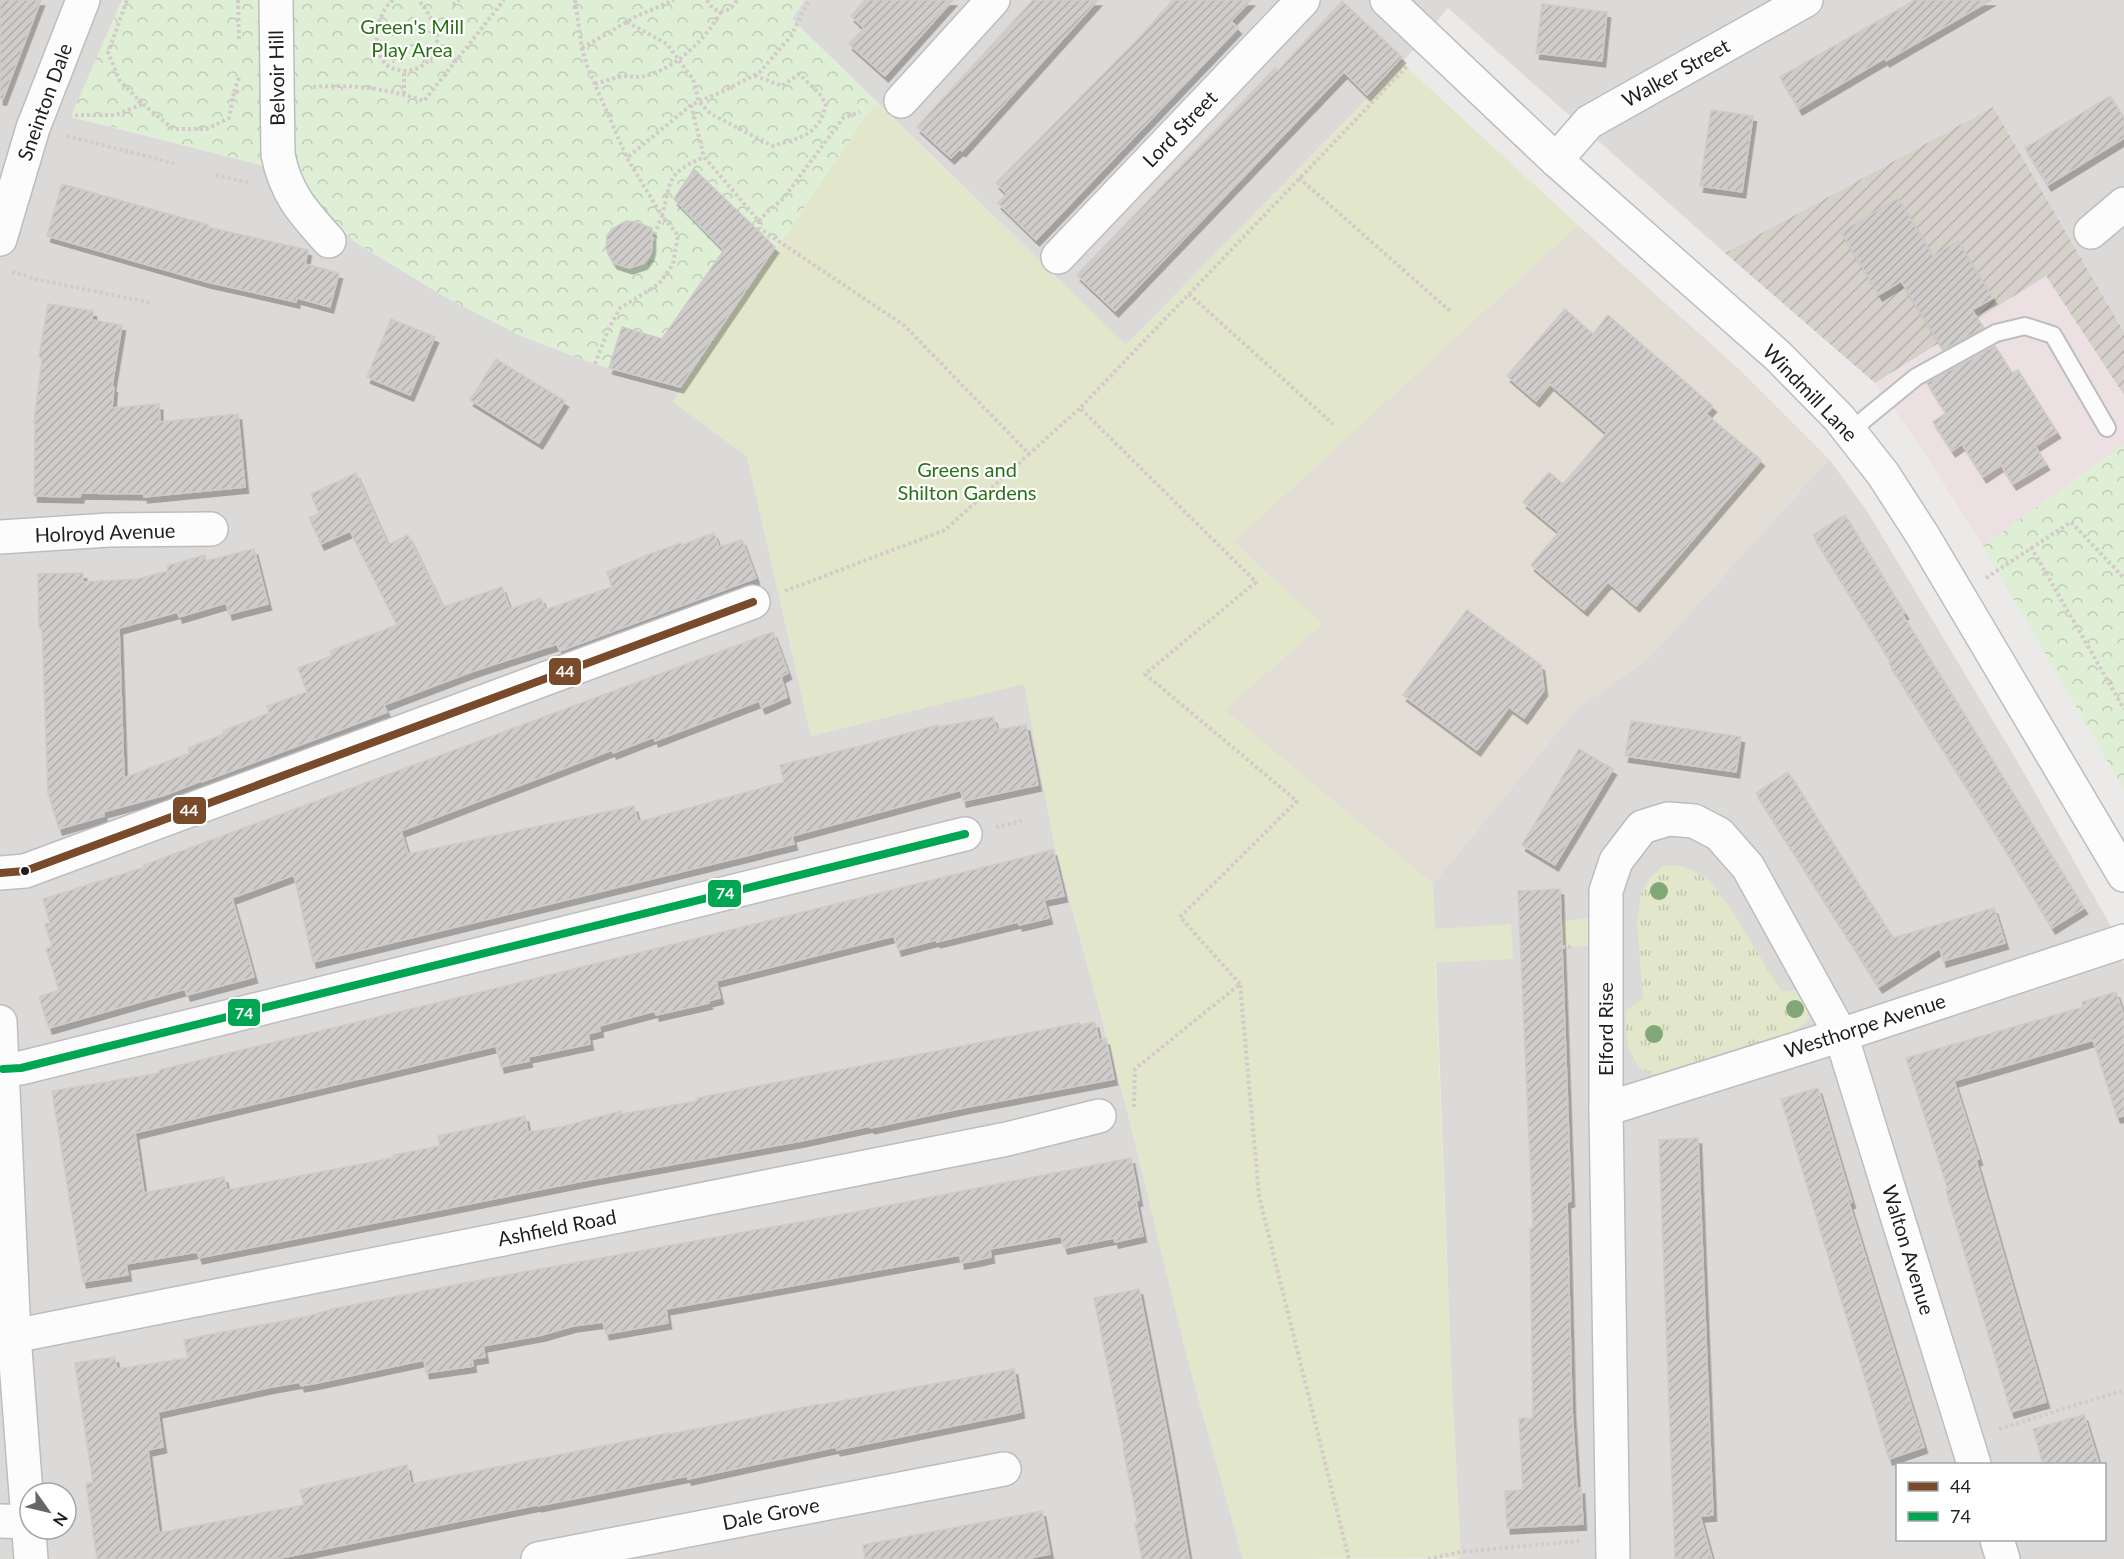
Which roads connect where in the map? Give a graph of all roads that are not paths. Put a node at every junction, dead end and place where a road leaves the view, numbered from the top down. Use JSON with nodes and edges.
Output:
{"nodes":[{"id":1,"x":83,"y":0,"type":"edge"},
{"id":2,"x":276,"y":0,"type":"edge"},
{"id":3,"x":993,"y":0,"type":"edge"},
{"id":4,"x":1303,"y":0,"type":"edge"},
{"id":5,"x":1387,"y":0,"type":"edge"},
{"id":6,"x":1806,"y":0,"type":"edge"},
{"id":7,"x":901,"y":101,"type":"dead end"},
{"id":8,"x":1556,"y":160,"type":"junction"},
{"id":9,"x":2124,"y":204,"type":"edge"},
{"id":10,"x":2091,"y":232,"type":"dead end"},
{"id":11,"x":0,"y":239,"type":"edge"},
{"id":12,"x":329,"y":241,"type":"dead end"},
{"id":13,"x":1058,"y":257,"type":"dead end"},
{"id":14,"x":2107,"y":428,"type":"dead end"},
{"id":15,"x":1850,"y":432,"type":"junction"},
{"id":16,"x":211,"y":529,"type":"dead end"},
{"id":17,"x":0,"y":537,"type":"edge"},
{"id":18,"x":753,"y":602,"type":"dead end"},
{"id":19,"x":966,"y":834,"type":"dead end"},
{"id":20,"x":0,"y":873,"type":"edge"},
{"id":21,"x":2124,"y":875,"type":"edge"},
{"id":22,"x":2124,"y":941,"type":"edge"},
{"id":23,"x":0,"y":1022,"type":"edge"},
{"id":24,"x":1841,"y":1035,"type":"junction"},
{"id":25,"x":3,"y":1069,"type":"junction"},
{"id":26,"x":2,"y":1107,"type":"edge"},
{"id":27,"x":1606,"y":1109,"type":"junction"},
{"id":28,"x":1099,"y":1116,"type":"dead end"},
{"id":29,"x":14,"y":1336,"type":"junction"},
{"id":30,"x":1970,"y":1452,"type":"edge"},
{"id":31,"x":1004,"y":1468,"type":"dead end"},
{"id":32,"x":14,"y":1521,"type":"edge"},
{"id":33,"x":1998,"y":1541,"type":"edge"},
{"id":34,"x":1613,"y":1548,"type":"edge"},
{"id":35,"x":31,"y":1559,"type":"edge"},
{"id":36,"x":538,"y":1559,"type":"edge"},
{"id":37,"x":2003,"y":1559,"type":"edge"}],
"edges":[{"from":1,"to":11,"type":"street","name":"Sneinton Dale"},
{"from":2,"to":12,"type":"street","name":"Belvoir Hill"},
{"from":3,"to":7,"type":"street"},
{"from":4,"to":13,"type":"street","name":"Lord Street"},
{"from":5,"to":8,"type":"street","name":"Windmill Lane"},
{"from":6,"to":8,"type":"street","name":"Walker Street"},
{"from":8,"to":15,"type":"street","name":"Windmill Lane"},
{"from":9,"to":10,"type":"street"},
{"from":14,"to":15,"type":"lane"},
{"from":15,"to":21,"type":"street","name":"Windmill Lane"},
{"from":16,"to":17,"type":"street","name":"Holroyd Avenue"},
{"from":18,"to":20,"type":"street"},
{"from":19,"to":25,"type":"street"},
{"from":22,"to":24,"type":"street","name":"Westhorpe Avenue"},
{"from":23,"to":25,"type":"street"},
{"from":24,"to":27,"type":"street","name":"Westhorpe Avenue"},
{"from":24,"to":27,"type":"street","name":"Elford Rise"},
{"from":24,"to":30,"type":"street","name":"Walton Avenue"},
{"from":25,"to":26,"type":"street"},
{"from":26,"to":29,"type":"street"},
{"from":27,"to":34,"type":"street","name":"Elford Rise"},
{"from":28,"to":29,"type":"street","name":"Ashfield Road"},
{"from":29,"to":32,"type":"street"},
{"from":31,"to":36,"type":"street","name":"Dale Grove"},
{"from":32,"to":35,"type":"street"},
{"from":33,"to":37,"type":"street"}]}
